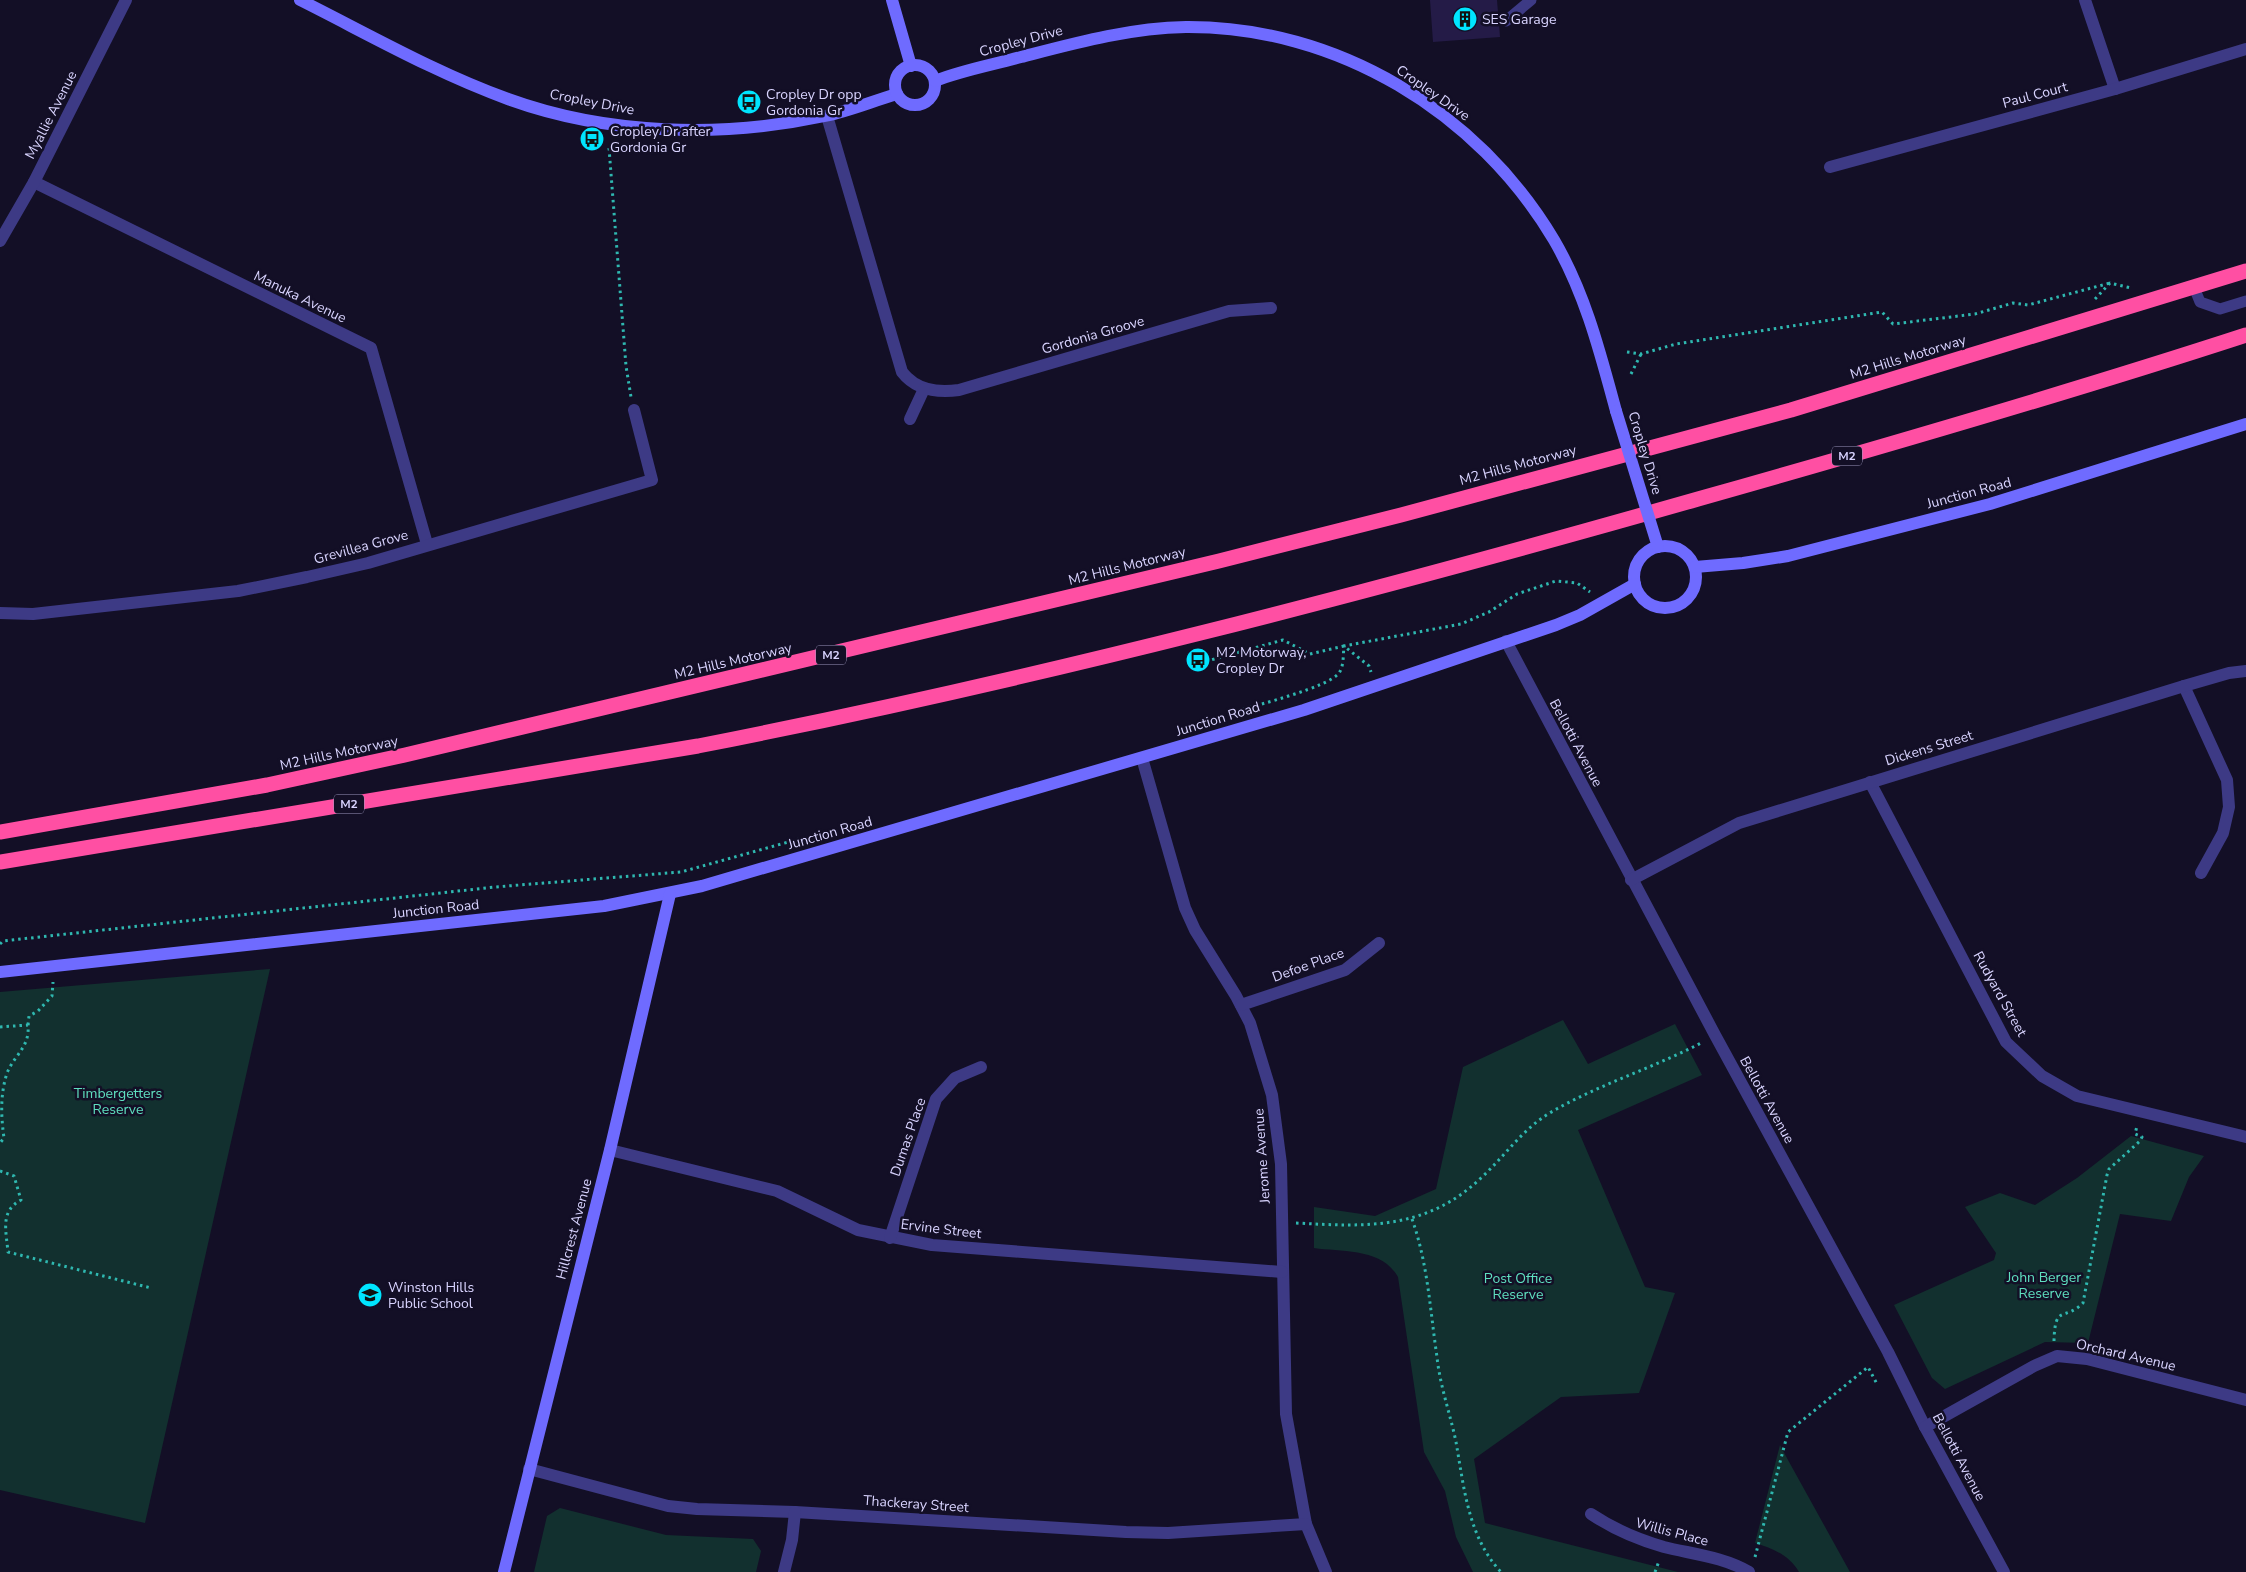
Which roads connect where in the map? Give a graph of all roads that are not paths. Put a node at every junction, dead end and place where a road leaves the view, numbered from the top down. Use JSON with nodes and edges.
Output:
{"nodes":[{"id":1,"x":126,"y":0,"type":"edge"},
{"id":2,"x":300,"y":0,"type":"edge"},
{"id":3,"x":892,"y":0,"type":"edge"},
{"id":4,"x":1531,"y":0,"type":"edge"},
{"id":5,"x":2086,"y":0,"type":"edge"},
{"id":6,"x":1506,"y":21,"type":"dead end"},
{"id":7,"x":2246,"y":49,"type":"edge"},
{"id":8,"x":911,"y":66,"type":"junction"},
{"id":9,"x":935,"y":81,"type":"junction"},
{"id":10,"x":2115,"y":89,"type":"junction"},
{"id":11,"x":897,"y":94,"type":"junction"},
{"id":12,"x":827,"y":116,"type":"junction"},
{"id":13,"x":1830,"y":167,"type":"dead end"},
{"id":14,"x":34,"y":182,"type":"junction"},
{"id":15,"x":0,"y":242,"type":"edge"},
{"id":16,"x":2246,"y":271,"type":"edge"},
{"id":17,"x":2194,"y":287,"type":"junction"},
{"id":18,"x":2246,"y":301,"type":"edge"},
{"id":19,"x":1271,"y":308,"type":"dead end"},
{"id":20,"x":2246,"y":335,"type":"edge"},
{"id":21,"x":924,"y":389,"type":"junction"},
{"id":22,"x":634,"y":410,"type":"road end"},
{"id":23,"x":910,"y":419,"type":"dead end"},
{"id":24,"x":2246,"y":424,"type":"edge"},
{"id":25,"x":427,"y":544,"type":"junction"},
{"id":26,"x":1658,"y":547,"type":"junction"},
{"id":27,"x":1695,"y":567,"type":"junction"},
{"id":28,"x":1635,"y":584,"type":"junction"},
{"id":29,"x":0,"y":613,"type":"edge"},
{"id":30,"x":1506,"y":641,"type":"junction"},
{"id":31,"x":2246,"y":671,"type":"edge"},
{"id":32,"x":2184,"y":686,"type":"junction"},
{"id":33,"x":1142,"y":758,"type":"junction"},
{"id":34,"x":1870,"y":782,"type":"junction"},
{"id":35,"x":0,"y":832,"type":"edge"},
{"id":36,"x":0,"y":862,"type":"edge"},
{"id":37,"x":2200,"y":873,"type":"dead end"},
{"id":38,"x":1631,"y":880,"type":"junction"},
{"id":39,"x":670,"y":894,"type":"junction"},
{"id":40,"x":1379,"y":942,"type":"dead end"},
{"id":41,"x":0,"y":972,"type":"edge"},
{"id":42,"x":1241,"y":1005,"type":"junction"},
{"id":43,"x":981,"y":1067,"type":"dead end"},
{"id":44,"x":2246,"y":1137,"type":"edge"},
{"id":45,"x":610,"y":1150,"type":"junction"},
{"id":46,"x":890,"y":1238,"type":"junction"},
{"id":47,"x":1282,"y":1272,"type":"junction"},
{"id":48,"x":2246,"y":1400,"type":"edge"},
{"id":49,"x":1925,"y":1427,"type":"junction"},
{"id":50,"x":529,"y":1469,"type":"junction"},
{"id":51,"x":795,"y":1512,"type":"junction"},
{"id":52,"x":1591,"y":1514,"type":"dead end"},
{"id":53,"x":1306,"y":1524,"type":"junction"},
{"id":54,"x":1751,"y":1568,"type":"edge"},
{"id":55,"x":504,"y":1572,"type":"edge"},
{"id":56,"x":784,"y":1572,"type":"edge"},
{"id":57,"x":1326,"y":1572,"type":"edge"},
{"id":58,"x":2004,"y":1572,"type":"edge"}],
"edges":[{"from":1,"to":14,"type":"street","name":"Myallie Avenue"},
{"from":2,"to":12,"type":"street","name":"Cropley Drive"},
{"from":3,"to":8,"type":"street"},
{"from":4,"to":6,"type":"lane"},
{"from":5,"to":10,"type":"street"},
{"from":7,"to":10,"type":"street","name":"Paul Court"},
{"from":8,"to":9,"type":"street"},
{"from":8,"to":11,"type":"street"},
{"from":9,"to":11,"type":"street"},
{"from":9,"to":26,"type":"street","name":"Cropley Drive","bridge":true},
{"from":10,"to":13,"type":"street","name":"Paul Court"},
{"from":11,"to":12,"type":"street","name":"Cropley Drive"},
{"from":12,"to":21,"type":"street"},
{"from":14,"to":15,"type":"street","name":"Myallie Avenue"},
{"from":14,"to":25,"type":"street","name":"Manuka Avenue"},
{"from":16,"to":17,"type":"highway","name":"M2 Hills Motorway","number":"M2"},
{"from":17,"to":18,"type":"lane"},
{"from":17,"to":35,"type":"highway","name":"M2 Hills Motorway","number":"M2"},
{"from":19,"to":21,"type":"street","name":"Gordonia Groove"},
{"from":20,"to":36,"type":"highway","number":"M2"},
{"from":21,"to":23,"type":"street"},
{"from":22,"to":25,"type":"street","name":"Grevillea Grove"},
{"from":24,"to":27,"type":"street","name":"Junction Road"},
{"from":25,"to":29,"type":"street","name":"Grevillea Grove"},
{"from":26,"to":27,"type":"street"},
{"from":26,"to":28,"type":"street"},
{"from":27,"to":28,"type":"street"},
{"from":28,"to":30,"type":"street","name":"Junction Road"},
{"from":30,"to":33,"type":"street","name":"Junction Road"},
{"from":30,"to":38,"type":"street","name":"Bellotti Avenue"},
{"from":31,"to":32,"type":"street","name":"Dickens Street"},
{"from":32,"to":34,"type":"street","name":"Dickens Street"},
{"from":32,"to":37,"type":"street"},
{"from":33,"to":39,"type":"street","name":"Junction Road"},
{"from":33,"to":42,"type":"street","name":"Jerome Avenue"},
{"from":34,"to":38,"type":"street","name":"Dickens Street"},
{"from":34,"to":44,"type":"street","name":"Rudyard Street"},
{"from":38,"to":49,"type":"street","name":"Bellotti Avenue"},
{"from":39,"to":41,"type":"street","name":"Junction Road"},
{"from":39,"to":45,"type":"street","name":"Hillcrest Avenue"},
{"from":40,"to":42,"type":"street","name":"Defoe Place"},
{"from":42,"to":47,"type":"street","name":"Jerome Avenue"},
{"from":43,"to":46,"type":"street","name":"Dumas Place"},
{"from":45,"to":46,"type":"street","name":"Ervine Street"},
{"from":45,"to":50,"type":"street","name":"Hillcrest Avenue"},
{"from":46,"to":47,"type":"street","name":"Ervine Street"},
{"from":47,"to":53,"type":"street","name":"Jerome Avenue"},
{"from":48,"to":49,"type":"street","name":"Orchard Avenue"},
{"from":49,"to":58,"type":"street","name":"Bellotti Avenue"},
{"from":50,"to":51,"type":"street","name":"Thackeray Street"},
{"from":50,"to":55,"type":"street","name":"Hillcrest Avenue"},
{"from":51,"to":53,"type":"street","name":"Thackeray Street"},
{"from":51,"to":56,"type":"street"},
{"from":52,"to":54,"type":"street","name":"Willis Place"},
{"from":53,"to":57,"type":"street","name":"Jerome Avenue"}]}
